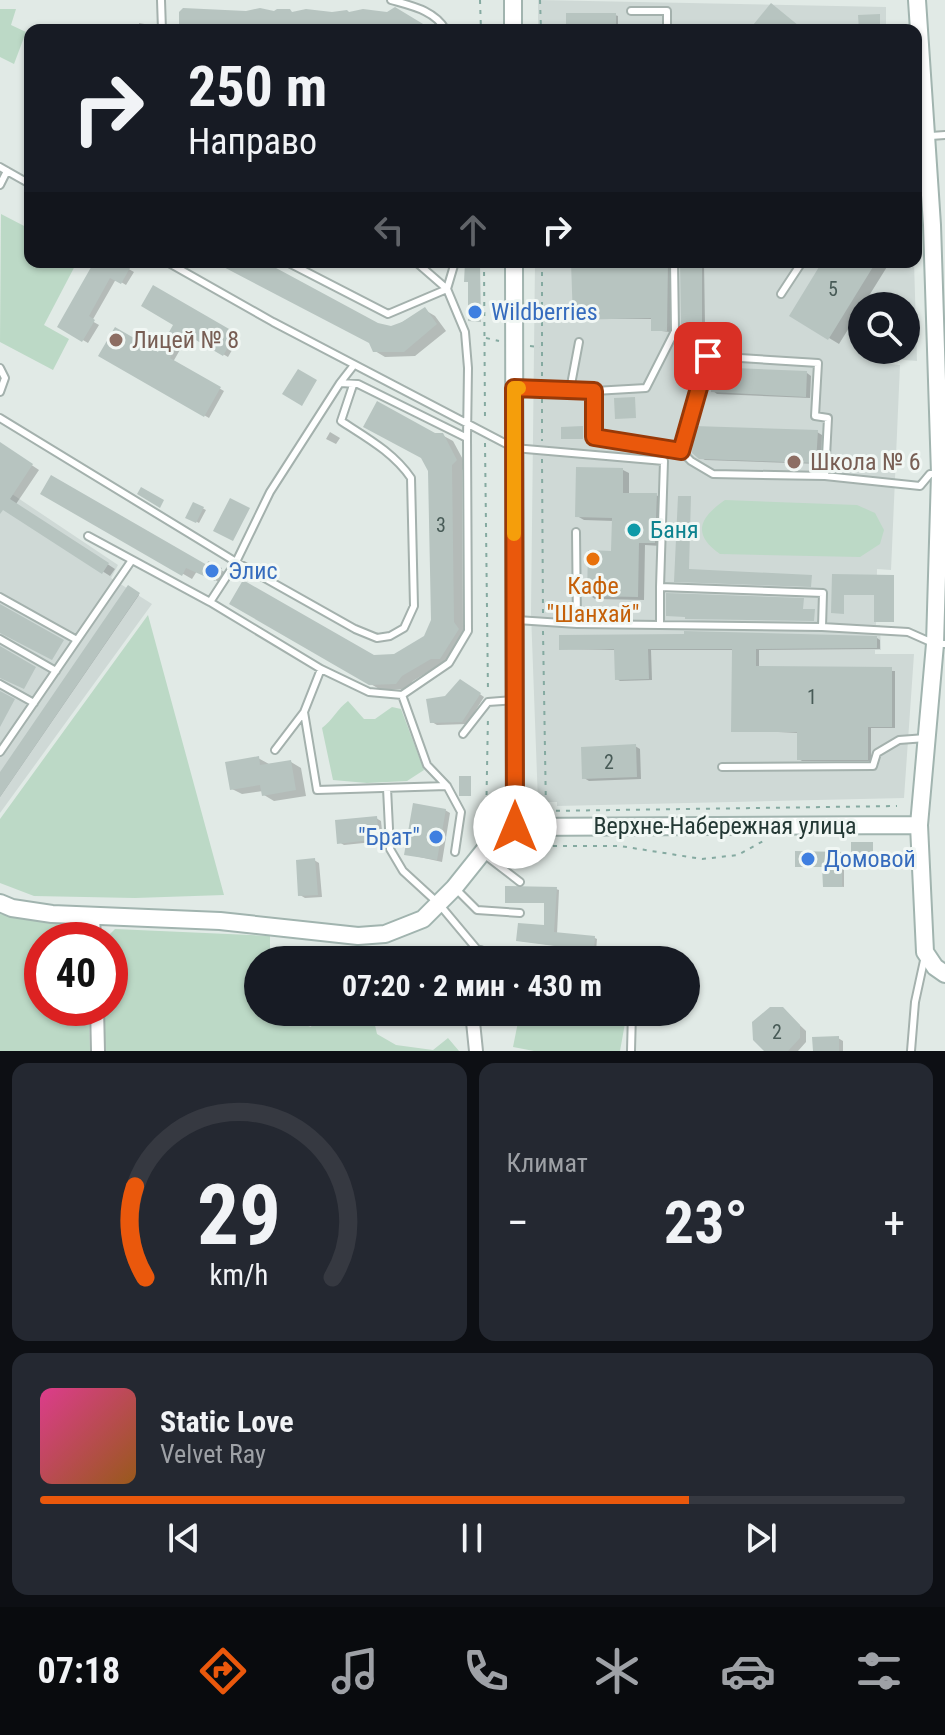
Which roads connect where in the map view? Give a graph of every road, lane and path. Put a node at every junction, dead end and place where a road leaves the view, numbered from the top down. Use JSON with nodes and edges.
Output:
{"nodes":[{"id":1,"x":161,"y":0,"type":"edge"},
{"id":2,"x":391,"y":0,"type":"edge"},
{"id":3,"x":480,"y":0,"type":"edge"},
{"id":4,"x":513,"y":0,"type":"edge"},
{"id":5,"x":540,"y":0,"type":"edge"},
{"id":6,"x":917,"y":0,"type":"edge"},
{"id":7,"x":631,"y":11,"type":"dead end"},
{"id":8,"x":162,"y":24,"type":"edge"},
{"id":9,"x":443,"y":24,"type":"edge"},
{"id":10,"x":481,"y":24,"type":"edge"},
{"id":11,"x":513,"y":24,"type":"edge"},
{"id":12,"x":541,"y":24,"type":"edge"},
{"id":13,"x":667,"y":24,"type":"edge"},
{"id":14,"x":918,"y":24,"type":"edge"},
{"id":15,"x":945,"y":135,"type":"edge"},
{"id":16,"x":922,"y":137,"type":"edge"},
{"id":17,"x":3,"y":169,"type":"edge"},
{"id":18,"x":24,"y":181,"type":"edge"},
{"id":19,"x":0,"y":185,"type":"edge"},
{"id":20,"x":931,"y":224,"type":"edge"},
{"id":21,"x":178,"y":268,"type":"edge"},
{"id":22,"x":299,"y":268,"type":"edge"},
{"id":23,"x":423,"y":268,"type":"edge"},
{"id":24,"x":453,"y":268,"type":"edge"},
{"id":25,"x":484,"y":268,"type":"edge"},
{"id":26,"x":514,"y":268,"type":"edge"},
{"id":27,"x":542,"y":268,"type":"edge"},
{"id":28,"x":674,"y":268,"type":"edge"},
{"id":29,"x":798,"y":268,"type":"edge"},
{"id":30,"x":447,"y":289,"type":"junction"},
{"id":31,"x":781,"y":294,"type":"dead end"},
{"id":32,"x":485,"y":338,"type":"junction"},
{"id":33,"x":503,"y":342,"type":"dead end"},
{"id":34,"x":579,"y":342,"type":"dead end"},
{"id":35,"x":530,"y":346,"type":"dead end"},
{"id":36,"x":542,"y":347,"type":"junction"},
{"id":37,"x":354,"y":365,"type":"junction"},
{"id":38,"x":0,"y":368,"type":"edge"},
{"id":39,"x":340,"y":383,"type":"junction"},
{"id":40,"x":353,"y":385,"type":"junction"},
{"id":41,"x":514,"y":388,"type":"junction"},
{"id":42,"x":542,"y":389,"type":"junction"},
{"id":43,"x":570,"y":390,"type":"junction"},
{"id":44,"x":594,"y":391,"type":"junction"},
{"id":45,"x":0,"y":392,"type":"edge"},
{"id":46,"x":0,"y":418,"type":"edge"},
{"id":47,"x":468,"y":424,"type":"junction"},
{"id":48,"x":485,"y":433,"type":"junction"},
{"id":49,"x":467,"y":438,"type":"junction"},
{"id":50,"x":514,"y":448,"type":"junction"},
{"id":51,"x":542,"y":450,"type":"junction"},
{"id":52,"x":681,"y":451,"type":"junction"},
{"id":53,"x":943,"y":474,"type":"edge"},
{"id":54,"x":825,"y":476,"type":"junction"},
{"id":55,"x":576,"y":532,"type":"dead end"},
{"id":56,"x":88,"y":536,"type":"dead end"},
{"id":57,"x":132,"y":560,"type":"junction"},
{"id":58,"x":236,"y":562,"type":"junction"},
{"id":59,"x":940,"y":573,"type":"edge"},
{"id":60,"x":660,"y":587,"type":"junction"},
{"id":61,"x":0,"y":597,"type":"edge"},
{"id":62,"x":210,"y":602,"type":"junction"},
{"id":63,"x":514,"y":620,"type":"junction"},
{"id":64,"x":543,"y":621,"type":"junction"},
{"id":65,"x":577,"y":624,"type":"junction"},
{"id":66,"x":660,"y":625,"type":"junction"},
{"id":67,"x":822,"y":627,"type":"junction"},
{"id":68,"x":0,"y":639,"type":"edge"},
{"id":69,"x":77,"y":640,"type":"junction"},
{"id":70,"x":940,"y":644,"type":"edge"},
{"id":71,"x":321,"y":669,"type":"junction"},
{"id":72,"x":56,"y":671,"type":"junction"},
{"id":73,"x":0,"y":684,"type":"edge"},
{"id":74,"x":402,"y":695,"type":"junction"},
{"id":75,"x":515,"y":700,"type":"junction"},
{"id":76,"x":488,"y":702,"type":"junction"},
{"id":77,"x":34,"y":703,"type":"junction"},
{"id":78,"x":304,"y":712,"type":"junction"},
{"id":79,"x":463,"y":734,"type":"dead end"},
{"id":80,"x":926,"y":738,"type":"junction"},
{"id":81,"x":275,"y":750,"type":"dead end"},
{"id":82,"x":0,"y":752,"type":"edge"},
{"id":83,"x":722,"y":767,"type":"dead end"},
{"id":84,"x":447,"y":786,"type":"junction"},
{"id":85,"x":387,"y":788,"type":"junction"},
{"id":86,"x":897,"y":806,"type":"dead end"},
{"id":87,"x":486,"y":825,"type":"dead end"},
{"id":88,"x":919,"y":825,"type":"junction"},
{"id":89,"x":515,"y":827,"type":"junction"},
{"id":90,"x":767,"y":839,"type":"dead end"},
{"id":91,"x":507,"y":846,"type":"dead end"},
{"id":92,"x":455,"y":852,"type":"dead end"},
{"id":93,"x":481,"y":852,"type":"junction"},
{"id":94,"x":520,"y":882,"type":"dead end"},
{"id":95,"x":454,"y":888,"type":"junction"},
{"id":96,"x":0,"y":903,"type":"edge"},
{"id":97,"x":439,"y":904,"type":"junction"},
{"id":98,"x":520,"y":913,"type":"dead end"},
{"id":99,"x":93,"y":915,"type":"junction"},
{"id":100,"x":93,"y":922,"type":"edge"},
{"id":101,"x":470,"y":946,"type":"edge"},
{"id":102,"x":925,"y":952,"type":"junction"},
{"id":103,"x":945,"y":974,"type":"edge"},
{"id":104,"x":97,"y":1026,"type":"edge"},
{"id":105,"x":473,"y":1026,"type":"edge"},
{"id":106,"x":632,"y":1026,"type":"edge"},
{"id":107,"x":98,"y":1051,"type":"edge"},
{"id":108,"x":476,"y":1051,"type":"edge"},
{"id":109,"x":631,"y":1051,"type":"edge"},
{"id":110,"x":911,"y":1051,"type":"edge"}],
"edges":[{"from":1,"to":8,"type":"lane"},
{"from":2,"to":9,"type":"lane"},
{"from":3,"to":10,"type":"path"},
{"from":4,"to":11,"type":"street"},
{"from":5,"to":12,"type":"path"},
{"from":6,"to":14,"type":"street"},
{"from":7,"to":13,"type":"lane"},
{"from":15,"to":16,"type":"lane"},
{"from":16,"to":20,"type":"street"},
{"from":17,"to":18,"type":"lane"},
{"from":17,"to":19,"type":"lane"},
{"from":20,"to":53,"type":"street"},
{"from":21,"to":37,"type":"lane"},
{"from":22,"to":30,"type":"lane"},
{"from":23,"to":30,"type":"lane"},
{"from":24,"to":30,"type":"lane"},
{"from":25,"to":32,"type":"path"},
{"from":26,"to":41,"type":"street"},
{"from":27,"to":36,"type":"path"},
{"from":28,"to":44,"type":"lane"},
{"from":29,"to":31,"type":"lane"},
{"from":30,"to":47,"type":"lane"},
{"from":32,"to":33,"type":"path"},
{"from":32,"to":48,"type":"path"},
{"from":34,"to":43,"type":"lane"},
{"from":35,"to":36,"type":"path"},
{"from":36,"to":42,"type":"path"},
{"from":37,"to":39,"type":"lane"},
{"from":37,"to":47,"type":"lane"},
{"from":38,"to":45,"type":"lane"},
{"from":39,"to":40,"type":"lane"},
{"from":39,"to":58,"type":"lane"},
{"from":40,"to":49,"type":"lane"},
{"from":40,"to":58,"type":"lane"},
{"from":41,"to":42,"type":"lane"},
{"from":41,"to":50,"type":"street"},
{"from":42,"to":43,"type":"lane"},
{"from":42,"to":51,"type":"path"},
{"from":43,"to":44,"type":"lane"},
{"from":44,"to":52,"type":"lane"},
{"from":46,"to":58,"type":"lane"},
{"from":47,"to":48,"type":"lane"},
{"from":47,"to":49,"type":"lane"},
{"from":48,"to":50,"type":"lane"},
{"from":48,"to":76,"type":"path"},
{"from":49,"to":74,"type":"lane"},
{"from":50,"to":51,"type":"lane"},
{"from":50,"to":63,"type":"street"},
{"from":51,"to":60,"type":"lane"},
{"from":51,"to":64,"type":"path"},
{"from":52,"to":54,"type":"lane"},
{"from":52,"to":54,"type":"lane"},
{"from":53,"to":54,"type":"lane"},
{"from":53,"to":59,"type":"street"},
{"from":55,"to":65,"type":"lane"},
{"from":56,"to":57,"type":"lane"},
{"from":57,"to":62,"type":"lane"},
{"from":57,"to":69,"type":"lane"},
{"from":58,"to":62,"type":"lane"},
{"from":59,"to":70,"type":"street"},
{"from":60,"to":66,"type":"lane"},
{"from":60,"to":67,"type":"lane"},
{"from":61,"to":69,"type":"lane"},
{"from":62,"to":71,"type":"lane"},
{"from":63,"to":64,"type":"lane"},
{"from":63,"to":75,"type":"street"},
{"from":64,"to":65,"type":"lane"},
{"from":64,"to":86,"type":"path"},
{"from":65,"to":66,"type":"lane"},
{"from":66,"to":67,"type":"lane"},
{"from":67,"to":70,"type":"lane"},
{"from":68,"to":72,"type":"lane"},
{"from":69,"to":72,"type":"lane"},
{"from":70,"to":80,"type":"street"},
{"from":71,"to":74,"type":"lane"},
{"from":71,"to":78,"type":"lane"},
{"from":72,"to":77,"type":"lane"},
{"from":73,"to":77,"type":"lane"},
{"from":74,"to":84,"type":"lane"},
{"from":75,"to":76,"type":"lane"},
{"from":75,"to":89,"type":"street"},
{"from":76,"to":79,"type":"lane"},
{"from":76,"to":87,"type":"path"},
{"from":77,"to":82,"type":"lane"},
{"from":78,"to":81,"type":"lane"},
{"from":78,"to":85,"type":"lane"},
{"from":80,"to":83,"type":"lane"},
{"from":80,"to":88,"type":"street"},
{"from":84,"to":85,"type":"lane"},
{"from":84,"to":92,"type":"lane"},
{"from":85,"to":97,"type":"lane"},
{"from":88,"to":89,"type":"street","name":"Верхне-Набережная улица"},
{"from":88,"to":102,"type":"street"},
{"from":89,"to":93,"type":"street"},
{"from":90,"to":91,"type":"path"},
{"from":93,"to":94,"type":"lane"},
{"from":93,"to":95,"type":"street"},
{"from":95,"to":97,"type":"street"},
{"from":95,"to":98,"type":"lane"},
{"from":96,"to":99,"type":"street"},
{"from":97,"to":99,"type":"street"},
{"from":97,"to":101,"type":"lane"},
{"from":99,"to":100,"type":"street"},
{"from":102,"to":103,"type":"street"},
{"from":102,"to":110,"type":"lane"},
{"from":104,"to":107,"type":"street"},
{"from":105,"to":108,"type":"street"},
{"from":106,"to":109,"type":"lane"}]}
